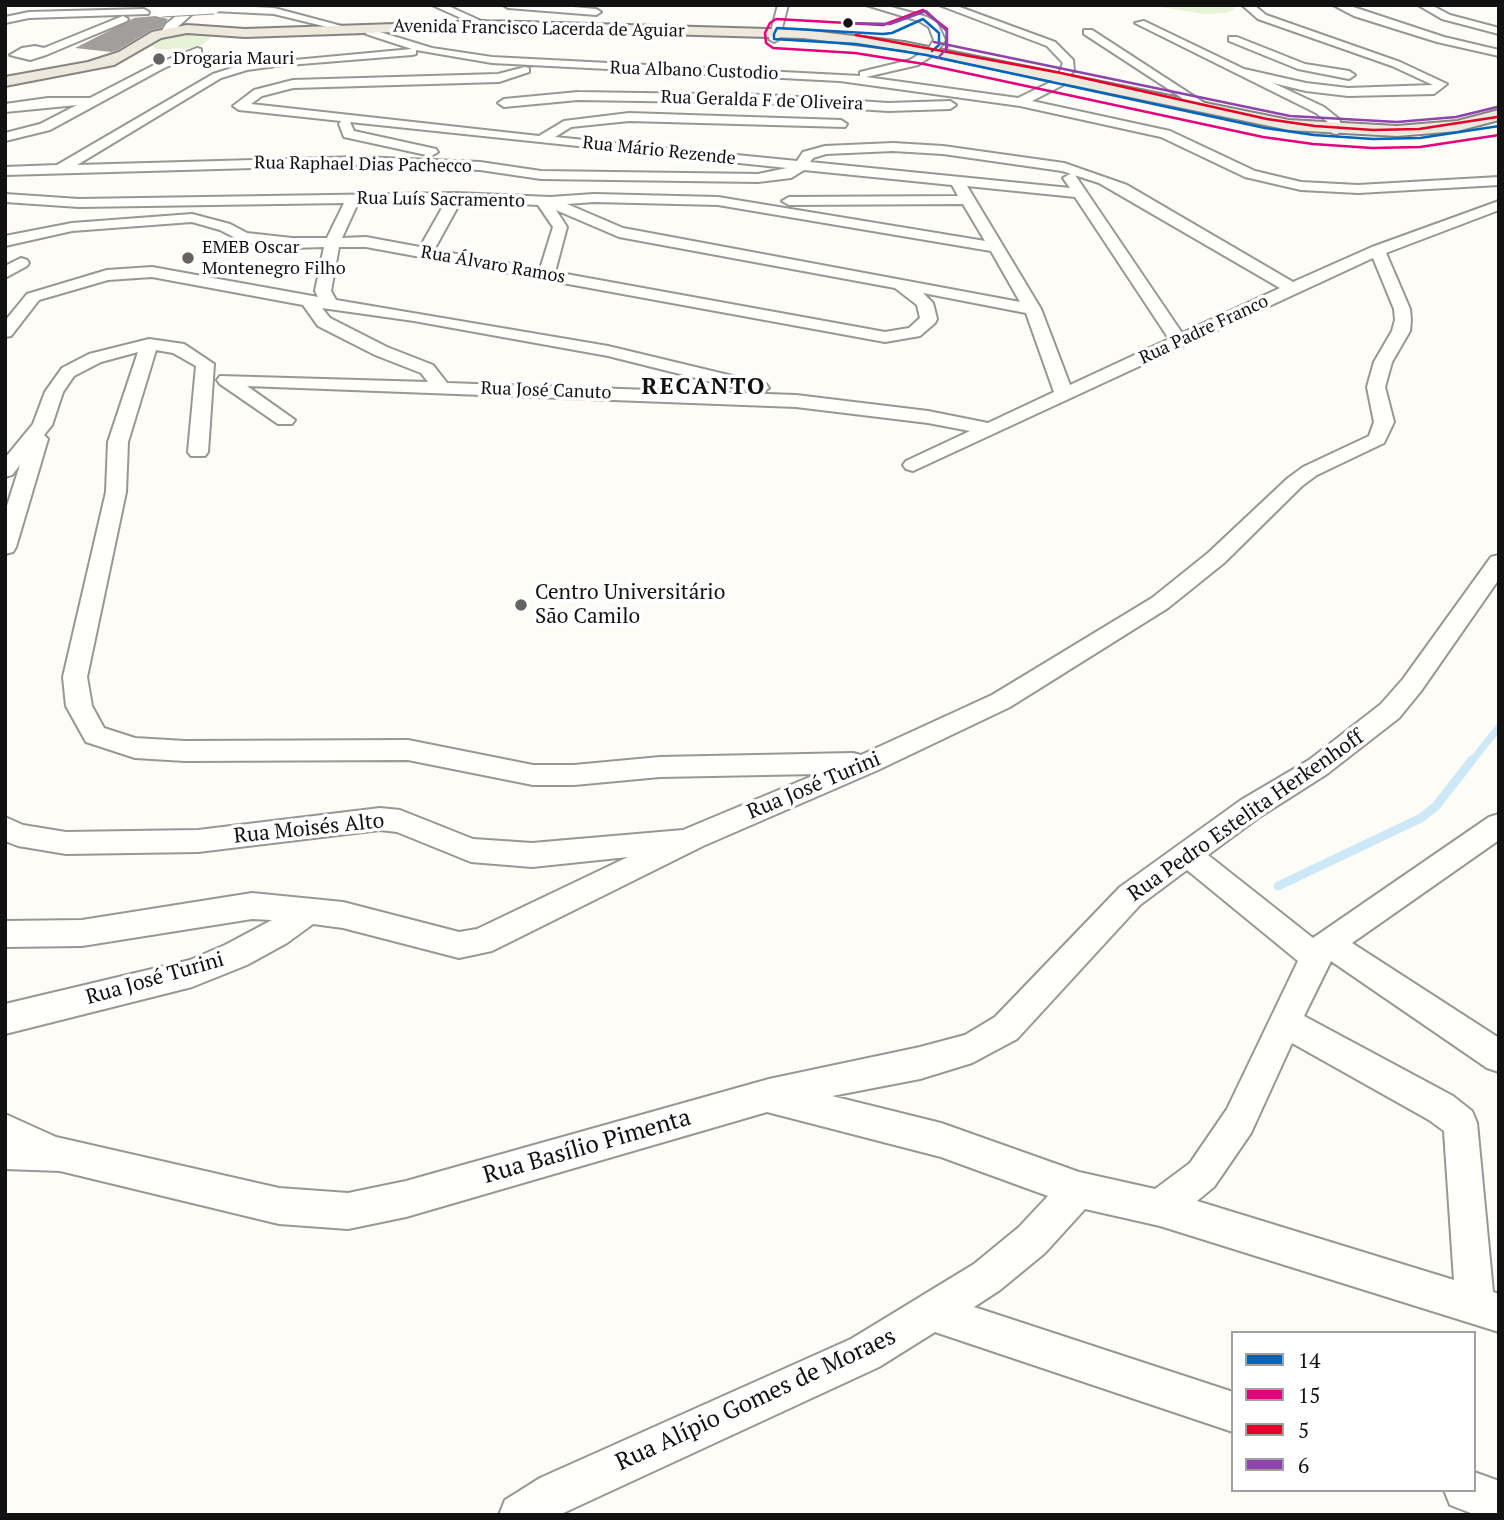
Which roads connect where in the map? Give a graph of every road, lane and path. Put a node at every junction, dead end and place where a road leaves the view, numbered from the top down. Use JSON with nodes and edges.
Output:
{"nodes":[{"id":1,"x":197,"y":5,"type":"edge"},
{"id":2,"x":437,"y":5,"type":"edge"},
{"id":3,"x":508,"y":5,"type":"edge"},
{"id":4,"x":783,"y":5,"type":"edge"},
{"id":5,"x":871,"y":5,"type":"edge"},
{"id":6,"x":944,"y":5,"type":"edge"},
{"id":7,"x":1247,"y":5,"type":"edge"},
{"id":8,"x":1328,"y":5,"type":"edge"},
{"id":9,"x":1339,"y":5,"type":"edge"},
{"id":10,"x":1423,"y":5,"type":"edge"},
{"id":11,"x":214,"y":8,"type":"joint"},
{"id":12,"x":162,"y":11,"type":"joint"},
{"id":13,"x":144,"y":12,"type":"junction"},
{"id":14,"x":596,"y":12,"type":"dead end"},
{"id":15,"x":1358,"y":14,"type":"junction"},
{"id":16,"x":5,"y":20,"type":"edge"},
{"id":17,"x":1140,"y":23,"type":"dead end"},
{"id":18,"x":186,"y":24,"type":"junction"},
{"id":19,"x":485,"y":25,"type":"junction"},
{"id":20,"x":348,"y":29,"type":"junction"},
{"id":21,"x":1499,"y":31,"type":"edge"},
{"id":22,"x":1088,"y":32,"type":"dead end"},
{"id":23,"x":370,"y":33,"type":"junction"},
{"id":24,"x":221,"y":37,"type":"junction"},
{"id":25,"x":774,"y":37,"type":"junction"},
{"id":26,"x":1233,"y":39,"type":"dead end"},
{"id":27,"x":146,"y":42,"type":"junction"},
{"id":28,"x":14,"y":51,"type":"dead end"},
{"id":29,"x":431,"y":51,"type":"junction"},
{"id":30,"x":929,"y":53,"type":"junction"},
{"id":31,"x":1499,"y":53,"type":"edge"},
{"id":32,"x":164,"y":57,"type":"junction"},
{"id":33,"x":225,"y":58,"type":"dead end"},
{"id":34,"x":551,"y":64,"type":"junction"},
{"id":35,"x":89,"y":66,"type":"junction"},
{"id":36,"x":244,"y":67,"type":"junction"},
{"id":37,"x":1238,"y":71,"type":"junction"},
{"id":38,"x":1413,"y":71,"type":"junction"},
{"id":39,"x":1386,"y":74,"type":"dead end"},
{"id":40,"x":1365,"y":75,"type":"dead end"},
{"id":41,"x":840,"y":77,"type":"junction"},
{"id":42,"x":1060,"y":79,"type":"junction"},
{"id":43,"x":5,"y":82,"type":"edge"},
{"id":44,"x":92,"y":101,"type":"junction"},
{"id":45,"x":1020,"y":102,"type":"junction"},
{"id":46,"x":504,"y":103,"type":"dead end"},
{"id":47,"x":5,"y":107,"type":"edge"},
{"id":48,"x":1206,"y":108,"type":"junction"},
{"id":49,"x":1499,"y":115,"type":"edge"},
{"id":50,"x":348,"y":118,"type":"junction"},
{"id":51,"x":841,"y":124,"type":"dead end"},
{"id":52,"x":1499,"y":126,"type":"edge"},
{"id":53,"x":1337,"y":130,"type":"junction"},
{"id":54,"x":5,"y":137,"type":"edge"},
{"id":55,"x":541,"y":140,"type":"junction"},
{"id":56,"x":480,"y":166,"type":"junction"},
{"id":57,"x":801,"y":166,"type":"junction"},
{"id":58,"x":1064,"y":167,"type":"junction"},
{"id":59,"x":61,"y":169,"type":"junction"},
{"id":60,"x":5,"y":171,"type":"edge"},
{"id":61,"x":956,"y":180,"type":"junction"},
{"id":62,"x":1499,"y":181,"type":"edge"},
{"id":63,"x":1079,"y":193,"type":"junction"},
{"id":64,"x":456,"y":197,"type":"junction"},
{"id":65,"x":5,"y":198,"type":"edge"},
{"id":66,"x":353,"y":199,"type":"junction"},
{"id":67,"x":968,"y":200,"type":"junction"},
{"id":68,"x":545,"y":201,"type":"junction"},
{"id":69,"x":718,"y":201,"type":"junction"},
{"id":70,"x":1499,"y":205,"type":"edge"},
{"id":71,"x":1433,"y":228,"type":"junction"},
{"id":72,"x":1486,"y":228,"type":"dead end"},
{"id":73,"x":5,"y":241,"type":"edge"},
{"id":74,"x":332,"y":243,"type":"junction"},
{"id":75,"x":998,"y":248,"type":"junction"},
{"id":76,"x":1377,"y":250,"type":"junction"},
{"id":77,"x":425,"y":252,"type":"junction"},
{"id":78,"x":21,"y":263,"type":"dead end"},
{"id":79,"x":5,"y":273,"type":"edge"},
{"id":80,"x":546,"y":274,"type":"junction"},
{"id":81,"x":900,"y":284,"type":"junction"},
{"id":82,"x":1294,"y":289,"type":"junction"},
{"id":83,"x":309,"y":301,"type":"junction"},
{"id":84,"x":330,"y":304,"type":"junction"},
{"id":85,"x":1032,"y":309,"type":"junction"},
{"id":86,"x":5,"y":332,"type":"edge"},
{"id":87,"x":1179,"y":342,"type":"junction"},
{"id":88,"x":149,"y":344,"type":"junction"},
{"id":89,"x":205,"y":364,"type":"junction"},
{"id":90,"x":226,"y":380,"type":"junction"},
{"id":91,"x":442,"y":387,"type":"junction"},
{"id":92,"x":1064,"y":394,"type":"junction"},
{"id":93,"x":796,"y":401,"type":"junction"},
{"id":94,"x":285,"y":420,"type":"dead end"},
{"id":95,"x":43,"y":425,"type":"junction"},
{"id":96,"x":990,"y":429,"type":"junction"},
{"id":97,"x":198,"y":452,"type":"dead end"},
{"id":98,"x":913,"y":466,"type":"dead end"},
{"id":99,"x":5,"y":471,"type":"edge"},
{"id":100,"x":5,"y":547,"type":"edge"},
{"id":101,"x":1499,"y":562,"type":"edge"},
{"id":102,"x":869,"y":763,"type":"junction"},
{"id":103,"x":1499,"y":825,"type":"edge"},
{"id":104,"x":5,"y":828,"type":"edge"},
{"id":105,"x":693,"y":838,"type":"junction"},
{"id":106,"x":1187,"y":854,"type":"junction"},
{"id":107,"x":308,"y":911,"type":"junction"},
{"id":108,"x":5,"y":934,"type":"edge"},
{"id":109,"x":1322,"y":950,"type":"junction"},
{"id":110,"x":5,"y":1019,"type":"edge"},
{"id":111,"x":1284,"y":1022,"type":"junction"},
{"id":112,"x":1499,"y":1057,"type":"edge"},
{"id":113,"x":767,"y":1096,"type":"junction"},
{"id":114,"x":5,"y":1131,"type":"edge"},
{"id":115,"x":5,"y":1152,"type":"edge"},
{"id":116,"x":60,"y":1154,"type":"junction"},
{"id":117,"x":1079,"y":1190,"type":"junction"},
{"id":118,"x":1160,"y":1208,"type":"junction"},
{"id":119,"x":1487,"y":1309,"type":"edge"},
{"id":120,"x":933,"y":1312,"type":"junction"},
{"id":121,"x":1231,"y":1411,"type":"edge"},
{"id":122,"x":1471,"y":1492,"type":"edge"},
{"id":123,"x":1499,"y":1502,"type":"edge"},
{"id":124,"x":520,"y":1515,"type":"edge"}],
"edges":[{"from":1,"to":18,"type":"street"},
{"from":2,"to":19,"type":"street"},
{"from":3,"to":14,"type":"street"},
{"from":4,"to":25,"type":"street"},
{"from":5,"to":30,"type":"street"},
{"from":6,"to":42,"type":"street"},
{"from":7,"to":38,"type":"street"},
{"from":8,"to":15,"type":"street"},
{"from":9,"to":15,"type":"street"},
{"from":10,"to":21,"type":"street"},
{"from":11,"to":12,"type":"street","bridge":true},
{"from":11,"to":20,"type":"street"},
{"from":12,"to":13,"type":"street"},
{"from":13,"to":16,"type":"street"},
{"from":13,"to":28,"type":"street"},
{"from":15,"to":31,"type":"street"},
{"from":17,"to":37,"type":"street"},
{"from":18,"to":24,"type":"main road"},
{"from":18,"to":27,"type":"main road"},
{"from":19,"to":20,"type":"main road","name":"Avenida Francisco Lacerda de Aguiar"},
{"from":19,"to":25,"type":"main road","name":"Avenida Francisco Lacerda de Aguiar"},
{"from":20,"to":24,"type":"main road","name":"Avenida Francisco Lacerda de Aguiar"},
{"from":22,"to":48,"type":"street"},
{"from":23,"to":24,"type":"main road","name":"Avenida Francisco Lacerda de Aguiar"},
{"from":23,"to":25,"type":"main road","name":"Avenida Francisco Lacerda de Aguiar"},
{"from":23,"to":29,"type":"street","name":"Rua Albano Custodio"},
{"from":24,"to":32,"type":"main road"},
{"from":25,"to":30,"type":"main road"},
{"from":26,"to":40,"type":"street"},
{"from":27,"to":32,"type":"main road"},
{"from":27,"to":35,"type":"main road"},
{"from":29,"to":34,"type":"street","name":"Rua Albano Custodio"},
{"from":29,"to":36,"type":"street"},
{"from":30,"to":41,"type":"street"},
{"from":30,"to":42,"type":"main road"},
{"from":32,"to":35,"type":"main road"},
{"from":32,"to":44,"type":"street"},
{"from":33,"to":36,"type":"street"},
{"from":34,"to":41,"type":"street","name":"Rua Albano Custodio"},
{"from":34,"to":50,"type":"street","name":"Rua Mário Rezende"},
{"from":35,"to":43,"type":"main road"},
{"from":36,"to":59,"type":"street"},
{"from":37,"to":38,"type":"street"},
{"from":37,"to":53,"type":"street"},
{"from":38,"to":39,"type":"street"},
{"from":41,"to":45,"type":"street","name":"Rua Albano Custodio"},
{"from":42,"to":45,"type":"street"},
{"from":42,"to":48,"type":"main road"},
{"from":42,"to":52,"type":"main road"},
{"from":44,"to":47,"type":"street"},
{"from":44,"to":54,"type":"street"},
{"from":45,"to":46,"type":"street","name":"Rua Geralda F de Oliveira"},
{"from":45,"to":62,"type":"street"},
{"from":48,"to":53,"type":"main road"},
{"from":49,"to":53,"type":"main road"},
{"from":50,"to":55,"type":"street","name":"Rua Mário Rezende"},
{"from":50,"to":56,"type":"street"},
{"from":51,"to":55,"type":"street"},
{"from":55,"to":57,"type":"street","name":"Rua Mário Rezende"},
{"from":56,"to":57,"type":"street","name":"Rua Raphael Dias Pachecco"},
{"from":56,"to":59,"type":"street","name":"Rua Raphael Dias Pachecco"},
{"from":57,"to":58,"type":"street"},
{"from":57,"to":61,"type":"street","name":"Rua Mário Rezende"},
{"from":58,"to":63,"type":"street"},
{"from":58,"to":82,"type":"street"},
{"from":59,"to":60,"type":"street","name":"Rua Raphael Dias Pachecco"},
{"from":61,"to":63,"type":"street","name":"Rua Mário Rezende"},
{"from":61,"to":67,"type":"street"},
{"from":63,"to":87,"type":"street"},
{"from":64,"to":66,"type":"street","name":"Rua Luís Sacramento"},
{"from":64,"to":68,"type":"street","name":"Rua Luís Sacramento"},
{"from":64,"to":77,"type":"street"},
{"from":65,"to":66,"type":"street","name":"Rua Luís Sacramento"},
{"from":66,"to":74,"type":"street"},
{"from":67,"to":69,"type":"street"},
{"from":67,"to":75,"type":"street"},
{"from":68,"to":69,"type":"street"},
{"from":68,"to":80,"type":"street"},
{"from":68,"to":81,"type":"street","name":"Rua Luís Sacramento"},
{"from":69,"to":75,"type":"street"},
{"from":70,"to":71,"type":"street","name":"Rua Padre Franco"},
{"from":71,"to":72,"type":"street"},
{"from":71,"to":76,"type":"street","name":"Rua Padre Franco"},
{"from":73,"to":74,"type":"street","name":"Rua Álvaro Ramos"},
{"from":74,"to":77,"type":"street","name":"Rua Álvaro Ramos"},
{"from":74,"to":84,"type":"street"},
{"from":75,"to":85,"type":"street"},
{"from":76,"to":82,"type":"street","name":"Rua Padre Franco"},
{"from":76,"to":102,"type":"street","name":"Rua José Turini"},
{"from":77,"to":80,"type":"street","name":"Rua Álvaro Ramos"},
{"from":78,"to":79,"type":"street"},
{"from":80,"to":81,"type":"street","name":"Rua Álvaro Ramos"},
{"from":81,"to":85,"type":"street","name":"Rua Luís Sacramento"},
{"from":82,"to":87,"type":"street","name":"Rua Padre Franco"},
{"from":83,"to":84,"type":"street"},
{"from":83,"to":86,"type":"street"},
{"from":83,"to":91,"type":"street"},
{"from":84,"to":93,"type":"street"},
{"from":85,"to":92,"type":"street"},
{"from":87,"to":92,"type":"street","name":"Rua Padre Franco"},
{"from":88,"to":89,"type":"street"},
{"from":88,"to":95,"type":"street"},
{"from":88,"to":102,"type":"street"},
{"from":89,"to":90,"type":"street"},
{"from":89,"to":97,"type":"street"},
{"from":90,"to":91,"type":"street","name":"Rua José Canuto"},
{"from":90,"to":94,"type":"street"},
{"from":91,"to":93,"type":"street","name":"Rua José Canuto"},
{"from":92,"to":96,"type":"street","name":"Rua Padre Franco"},
{"from":93,"to":96,"type":"street","name":"Rua José Canuto"},
{"from":95,"to":99,"type":"street"},
{"from":95,"to":100,"type":"street"},
{"from":96,"to":98,"type":"street","name":"Rua Padre Franco"},
{"from":101,"to":106,"type":"street","name":"Rua Pedro Estelita Herkenhoff"},
{"from":102,"to":105,"type":"street","name":"Rua José Turini"},
{"from":103,"to":109,"type":"street"},
{"from":104,"to":105,"type":"street","name":"Rua Moisés Alto"},
{"from":105,"to":107,"type":"street","name":"Rua José Turini"},
{"from":106,"to":109,"type":"street"},
{"from":106,"to":113,"type":"street","name":"Rua Pedro Estelita Herkenhoff"},
{"from":107,"to":108,"type":"street"},
{"from":107,"to":110,"type":"street","name":"Rua José Turini"},
{"from":109,"to":111,"type":"street"},
{"from":109,"to":112,"type":"street"},
{"from":111,"to":118,"type":"street"},
{"from":111,"to":119,"type":"street"},
{"from":113,"to":116,"type":"street","name":"Rua Basílio Pimenta"},
{"from":113,"to":117,"type":"street"},
{"from":114,"to":116,"type":"street"},
{"from":115,"to":116,"type":"street","name":"Rua Basílio Pimenta"},
{"from":117,"to":118,"type":"street"},
{"from":117,"to":120,"type":"street","name":"Rua Alípio Gomes de Moraes"},
{"from":118,"to":119,"type":"street"},
{"from":120,"to":121,"type":"street"},
{"from":120,"to":124,"type":"street","name":"Rua Alípio Gomes de Moraes"},
{"from":122,"to":123,"type":"street"}]}
